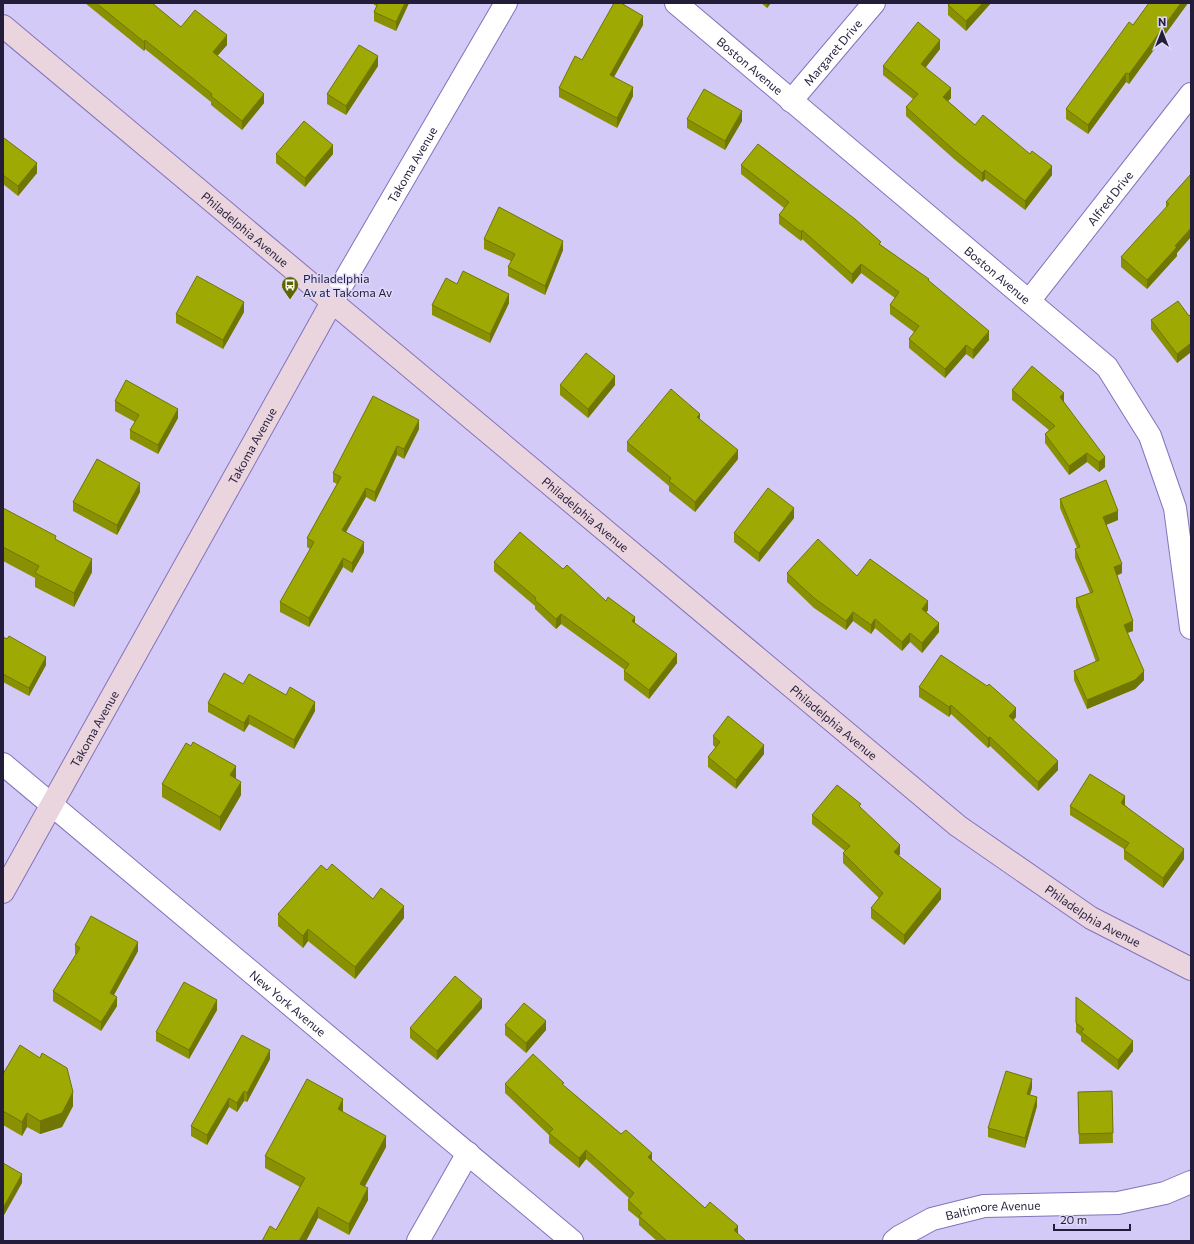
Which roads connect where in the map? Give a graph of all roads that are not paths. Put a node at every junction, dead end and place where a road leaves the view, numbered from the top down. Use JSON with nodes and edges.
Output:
{"nodes":[{"id":1,"x":506,"y":3,"type":"edge"},
{"id":2,"x":676,"y":3,"type":"edge"},
{"id":3,"x":874,"y":3,"type":"edge"},
{"id":4,"x":3,"y":26,"type":"edge"},
{"id":5,"x":1191,"y":94,"type":"edge"},
{"id":6,"x":791,"y":101,"type":"junction"},
{"id":7,"x":1030,"y":301,"type":"junction"},
{"id":8,"x":332,"y":302,"type":"junction"},
{"id":9,"x":1190,"y":622,"type":"edge"},
{"id":10,"x":3,"y":764,"type":"edge"},
{"id":11,"x":51,"y":806,"type":"junction"},
{"id":12,"x":3,"y":892,"type":"edge"},
{"id":13,"x":1191,"y":969,"type":"edge"},
{"id":14,"x":468,"y":1153,"type":"junction"},
{"id":15,"x":1191,"y":1182,"type":"edge"},
{"id":16,"x":418,"y":1241,"type":"edge"},
{"id":17,"x":572,"y":1241,"type":"edge"},
{"id":18,"x":894,"y":1241,"type":"edge"}],
"edges":[{"from":1,"to":8,"type":"street","name":"Takoma Avenue"},
{"from":2,"to":6,"type":"street","name":"Boston Avenue"},
{"from":3,"to":6,"type":"street","name":"Margaret Drive"},
{"from":4,"to":8,"type":"main road","name":"Philadelphia Avenue"},
{"from":5,"to":7,"type":"street","name":"Alfred Drive"},
{"from":6,"to":7,"type":"street","name":"Boston Avenue"},
{"from":7,"to":9,"type":"street","name":"Boston Avenue"},
{"from":8,"to":11,"type":"main road","name":"Takoma Avenue"},
{"from":8,"to":13,"type":"main road","name":"Philadelphia Avenue"},
{"from":10,"to":11,"type":"street","name":"New York Avenue"},
{"from":11,"to":12,"type":"main road","name":"Takoma Avenue"},
{"from":11,"to":14,"type":"street","name":"New York Avenue"},
{"from":14,"to":16,"type":"street"},
{"from":14,"to":17,"type":"street","name":"New York Avenue"},
{"from":15,"to":18,"type":"street","name":"Baltimore Avenue"}]}
